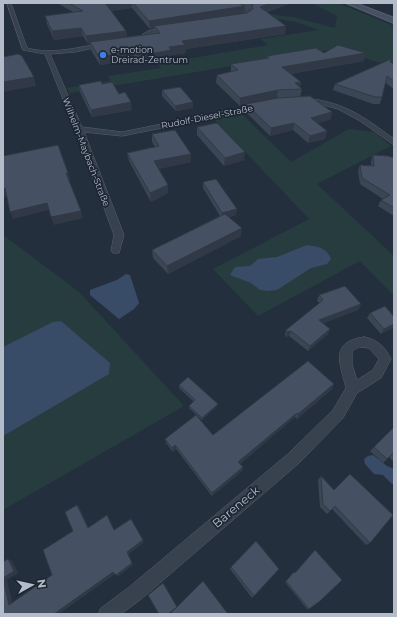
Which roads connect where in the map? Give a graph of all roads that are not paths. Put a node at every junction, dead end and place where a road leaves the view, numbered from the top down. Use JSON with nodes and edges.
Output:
{"nodes":[{"id":1,"x":9,"y":3,"type":"edge"},
{"id":2,"x":227,"y":3,"type":"edge"},
{"id":3,"x":349,"y":3,"type":"edge"},
{"id":4,"x":233,"y":20,"type":"edge"},
{"id":5,"x":394,"y":21,"type":"edge"},
{"id":6,"x":173,"y":29,"type":"edge"},
{"id":7,"x":125,"y":42,"type":"edge"},
{"id":8,"x":110,"y":44,"type":"edge"},
{"id":9,"x":47,"y":53,"type":"junction"},
{"id":10,"x":293,"y":100,"type":"edge"},
{"id":11,"x":270,"y":104,"type":"edge"},
{"id":12,"x":79,"y":129,"type":"junction"},
{"id":13,"x":394,"y":143,"type":"edge"},
{"id":14,"x":116,"y":251,"type":"dead end"},
{"id":15,"x":353,"y":389,"type":"dead end"},
{"id":16,"x":107,"y":614,"type":"edge"}],
"edges":[{"from":1,"to":9,"type":"street"},
{"from":2,"to":4,"type":"street"},
{"from":3,"to":5,"type":"main road"},
{"from":6,"to":7,"type":"street"},
{"from":8,"to":9,"type":"street"},
{"from":9,"to":12,"type":"street","name":"Wilhelm-Maybach-Straße"},
{"from":10,"to":13,"type":"street"},
{"from":11,"to":12,"type":"street","name":"Rudolf-Diesel-Straße"},
{"from":12,"to":14,"type":"street","name":"Wilhelm-Maybach-Straße"},
{"from":15,"to":16,"type":"street","name":"Bareneck"}]}
